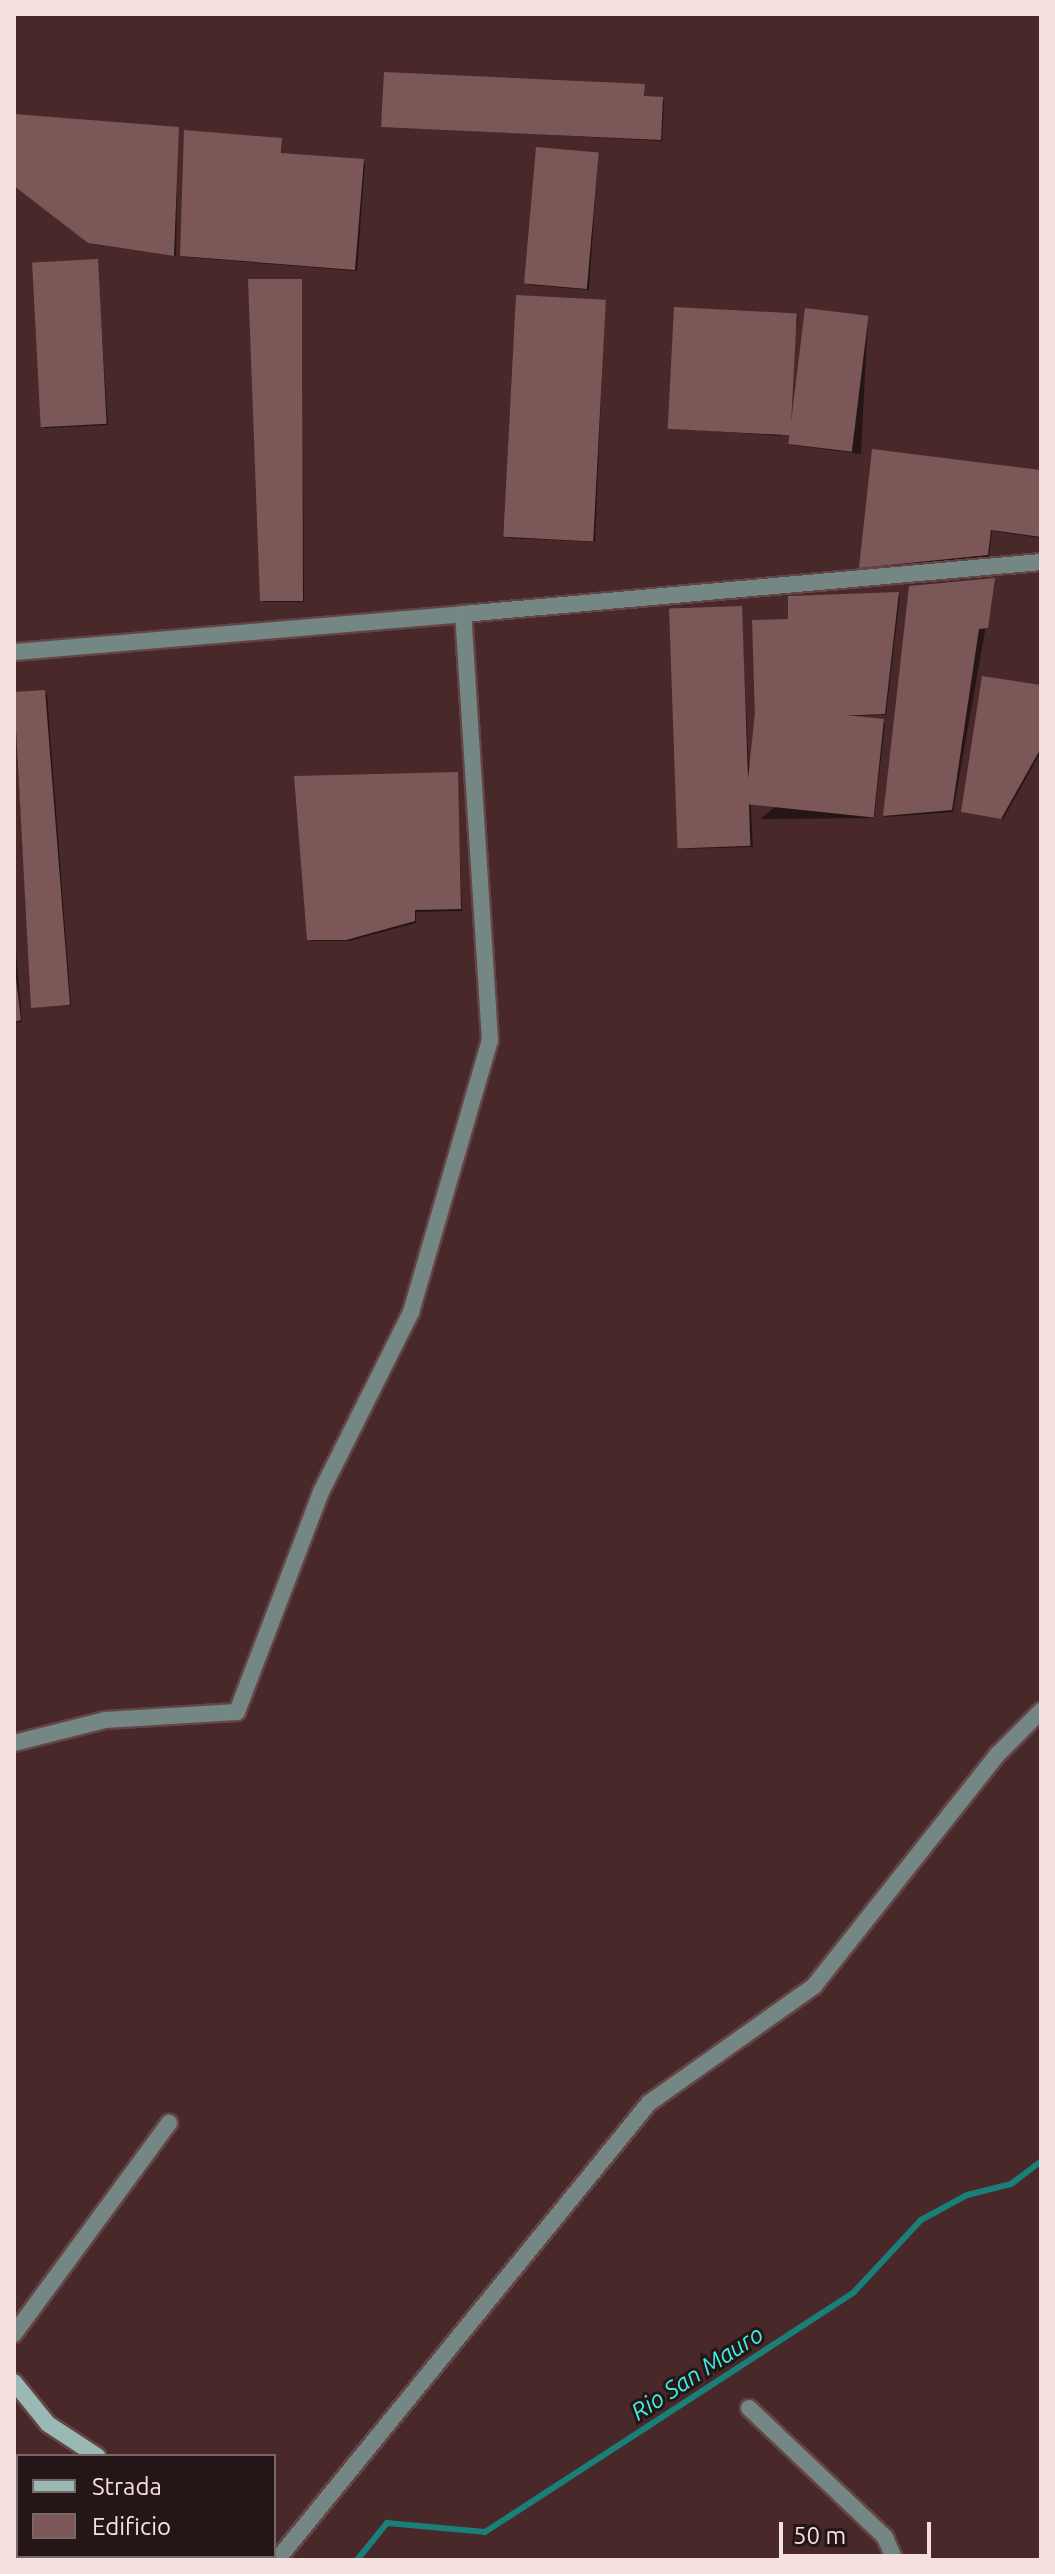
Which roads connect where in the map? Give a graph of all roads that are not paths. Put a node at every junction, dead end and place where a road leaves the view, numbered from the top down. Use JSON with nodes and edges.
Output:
{"nodes":[{"id":1,"x":1041,"y":562,"type":"edge"},
{"id":2,"x":463,"y":614,"type":"junction"},
{"id":3,"x":14,"y":652,"type":"edge"},
{"id":4,"x":1041,"y":1711,"type":"edge"},
{"id":5,"x":14,"y":1743,"type":"edge"},
{"id":6,"x":169,"y":2123,"type":"dead end"},
{"id":7,"x":14,"y":2334,"type":"edge"},
{"id":8,"x":14,"y":2382,"type":"edge"},
{"id":9,"x":749,"y":2408,"type":"dead end"},
{"id":10,"x":94,"y":2454,"type":"edge"},
{"id":11,"x":277,"y":2560,"type":"edge"},
{"id":12,"x":895,"y":2560,"type":"edge"}],
"edges":[{"from":1,"to":2,"type":"street"},
{"from":2,"to":3,"type":"street"},
{"from":2,"to":5,"type":"street"},
{"from":4,"to":11,"type":"street"},
{"from":6,"to":7,"type":"street"},
{"from":8,"to":10,"type":"main road"},
{"from":9,"to":12,"type":"street"}]}
